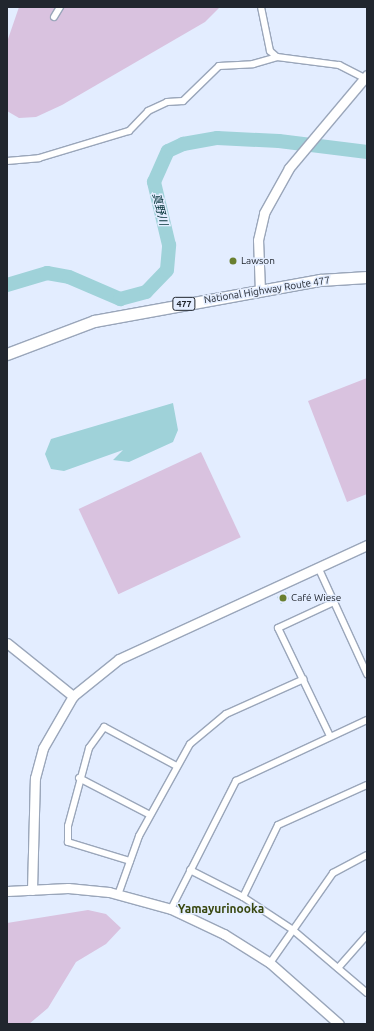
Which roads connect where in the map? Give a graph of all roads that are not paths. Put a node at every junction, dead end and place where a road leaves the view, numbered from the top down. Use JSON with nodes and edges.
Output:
{"nodes":[{"id":1,"x":60,"y":7,"type":"edge"},
{"id":2,"x":261,"y":7,"type":"edge"},
{"id":3,"x":54,"y":17,"type":"dead end"},
{"id":4,"x":277,"y":57,"type":"junction"},
{"id":5,"x":365,"y":77,"type":"edge"},
{"id":6,"x":7,"y":161,"type":"edge"},
{"id":7,"x":367,"y":277,"type":"edge"},
{"id":8,"x":260,"y":291,"type":"junction"},
{"id":9,"x":7,"y":354,"type":"edge"},
{"id":10,"x":367,"y":545,"type":"edge"},
{"id":11,"x":318,"y":567,"type":"junction"},
{"id":12,"x":334,"y":602,"type":"junction"},
{"id":13,"x":7,"y":643,"type":"edge"},
{"id":14,"x":367,"y":674,"type":"edge"},
{"id":15,"x":304,"y":679,"type":"junction"},
{"id":16,"x":73,"y":696,"type":"junction"},
{"id":17,"x":367,"y":720,"type":"edge"},
{"id":18,"x":330,"y":736,"type":"junction"},
{"id":19,"x":175,"y":765,"type":"junction"},
{"id":20,"x":79,"y":778,"type":"junction"},
{"id":21,"x":367,"y":785,"type":"edge"},
{"id":22,"x":150,"y":816,"type":"junction"},
{"id":23,"x":367,"y":855,"type":"edge"},
{"id":24,"x":130,"y":861,"type":"junction"},
{"id":25,"x":190,"y":870,"type":"junction"},
{"id":26,"x":32,"y":890,"type":"junction"},
{"id":27,"x":7,"y":891,"type":"edge"},
{"id":28,"x":118,"y":895,"type":"junction"},
{"id":29,"x":243,"y":897,"type":"junction"},
{"id":30,"x":171,"y":909,"type":"junction"},
{"id":31,"x":293,"y":930,"type":"junction"},
{"id":32,"x":367,"y":935,"type":"edge"},
{"id":33,"x":270,"y":963,"type":"junction"},
{"id":34,"x":338,"y":968,"type":"junction"},
{"id":35,"x":367,"y":993,"type":"edge"},
{"id":36,"x":339,"y":1024,"type":"edge"}],
"edges":[{"from":1,"to":3,"type":"street"},
{"from":2,"to":4,"type":"street"},
{"from":4,"to":5,"type":"street"},
{"from":4,"to":6,"type":"street"},
{"from":5,"to":8,"type":"street"},
{"from":7,"to":8,"type":"highway","name":"National Highway Route 477","number":"477"},
{"from":8,"to":9,"type":"highway","name":"National Highway Route 477","number":"477"},
{"from":10,"to":11,"type":"street"},
{"from":11,"to":12,"type":"street"},
{"from":11,"to":16,"type":"street"},
{"from":12,"to":14,"type":"street"},
{"from":12,"to":15,"type":"street"},
{"from":13,"to":16,"type":"street"},
{"from":15,"to":18,"type":"street"},
{"from":15,"to":19,"type":"street"},
{"from":16,"to":26,"type":"street"},
{"from":17,"to":18,"type":"street"},
{"from":18,"to":25,"type":"street"},
{"from":19,"to":20,"type":"street"},
{"from":19,"to":22,"type":"street"},
{"from":20,"to":22,"type":"street"},
{"from":20,"to":24,"type":"street"},
{"from":21,"to":29,"type":"street"},
{"from":22,"to":24,"type":"street"},
{"from":23,"to":31,"type":"street"},
{"from":24,"to":28,"type":"street"},
{"from":25,"to":29,"type":"street"},
{"from":25,"to":30,"type":"street"},
{"from":26,"to":27,"type":"street"},
{"from":26,"to":28,"type":"street"},
{"from":28,"to":30,"type":"street"},
{"from":29,"to":31,"type":"street"},
{"from":30,"to":33,"type":"street"},
{"from":31,"to":33,"type":"street"},
{"from":31,"to":34,"type":"street"},
{"from":32,"to":34,"type":"street"},
{"from":33,"to":36,"type":"street"},
{"from":34,"to":35,"type":"street"}]}
